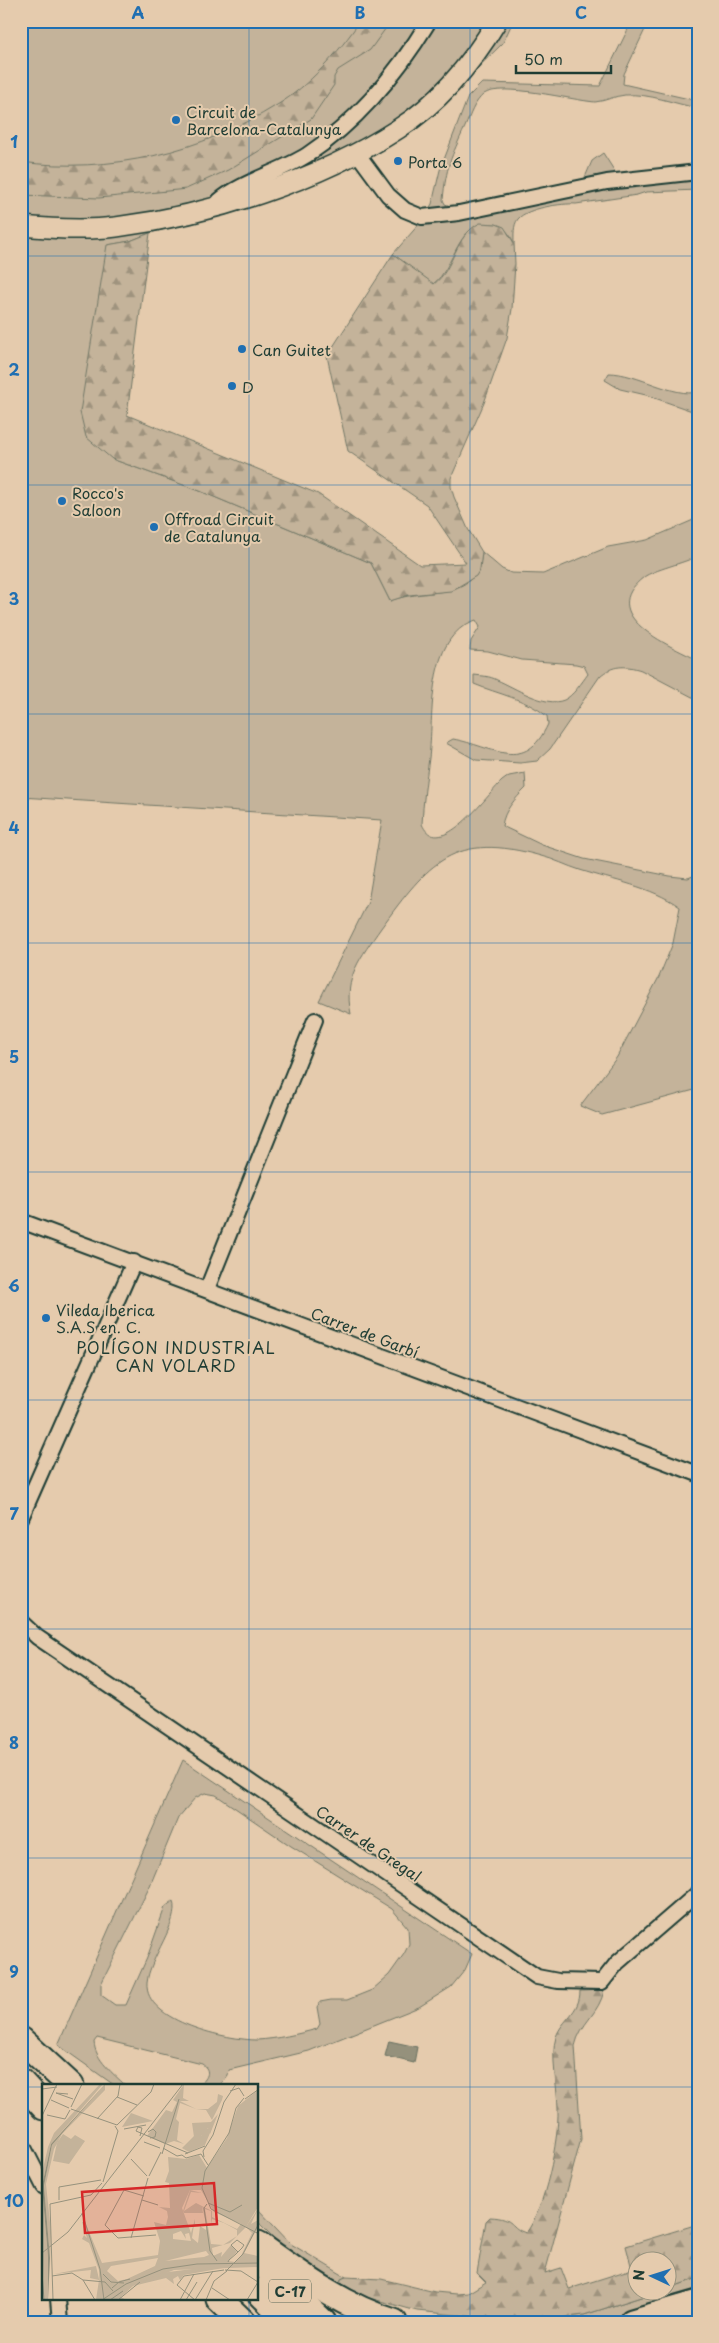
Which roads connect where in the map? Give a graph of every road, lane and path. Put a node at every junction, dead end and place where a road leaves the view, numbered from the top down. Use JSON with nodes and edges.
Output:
{"nodes":[{"id":1,"x":429,"y":21,"type":"edge"},
{"id":2,"x":497,"y":21,"type":"edge"},
{"id":3,"x":357,"y":153,"type":"junction"},
{"id":4,"x":698,"y":172,"type":"edge"},
{"id":5,"x":213,"y":207,"type":"junction"},
{"id":6,"x":21,"y":226,"type":"edge"},
{"id":7,"x":315,"y":1020,"type":"dead end"},
{"id":8,"x":21,"y":1220,"type":"edge"},
{"id":9,"x":134,"y":1262,"type":"junction"},
{"id":10,"x":206,"y":1289,"type":"junction"},
{"id":11,"x":698,"y":1474,"type":"edge"},
{"id":12,"x":21,"y":1518,"type":"edge"},
{"id":13,"x":21,"y":1622,"type":"edge"},
{"id":14,"x":698,"y":1893,"type":"edge"},
{"id":15,"x":21,"y":2040,"type":"edge"},
{"id":16,"x":21,"y":2070,"type":"edge"},
{"id":17,"x":21,"y":2082,"type":"edge"},
{"id":18,"x":69,"y":2084,"type":"edge"},
{"id":19,"x":42,"y":2088,"type":"edge"},
{"id":20,"x":42,"y":2105,"type":"edge"},
{"id":21,"x":21,"y":2142,"type":"edge"},
{"id":22,"x":42,"y":2183,"type":"edge"},
{"id":23,"x":259,"y":2245,"type":"edge"},
{"id":24,"x":259,"y":2261,"type":"edge"},
{"id":25,"x":259,"y":2292,"type":"edge"},
{"id":26,"x":58,"y":2300,"type":"edge"},
{"id":27,"x":220,"y":2300,"type":"edge"},
{"id":28,"x":698,"y":2303,"type":"edge"},
{"id":29,"x":698,"y":2319,"type":"edge"},
{"id":30,"x":60,"y":2322,"type":"edge"},
{"id":31,"x":244,"y":2322,"type":"edge"},
{"id":32,"x":289,"y":2322,"type":"edge"},
{"id":33,"x":324,"y":2322,"type":"edge"},
{"id":34,"x":394,"y":2322,"type":"edge"},
{"id":35,"x":632,"y":2322,"type":"edge"},
{"id":36,"x":688,"y":2322,"type":"edge"}],
"edges":[{"from":1,"to":5,"type":"street"},
{"from":2,"to":3,"type":"street"},
{"from":3,"to":4,"type":"street"},
{"from":3,"to":5,"type":"street"},
{"from":5,"to":6,"type":"street"},
{"from":7,"to":10,"type":"street"},
{"from":8,"to":9,"type":"street","name":"Carrer de Garbí"},
{"from":9,"to":10,"type":"street","name":"Carrer de Garbí"},
{"from":9,"to":12,"type":"street"},
{"from":10,"to":11,"type":"street","name":"Carrer de Garbí"},
{"from":13,"to":14,"type":"street","name":"Carrer de Gregal"},
{"from":15,"to":18,"type":"highway"},
{"from":16,"to":19,"type":"highway"},
{"from":17,"to":20,"type":"highway"},
{"from":21,"to":22,"type":"street"},
{"from":23,"to":34,"type":"highway"},
{"from":24,"to":33,"type":"highway","number":"C-17"},
{"from":25,"to":32,"type":"highway","number":"C-17"},
{"from":26,"to":30,"type":"street"},
{"from":27,"to":31,"type":"highway"},
{"from":28,"to":35,"type":"highway"},
{"from":29,"to":36,"type":"highway"}]}
